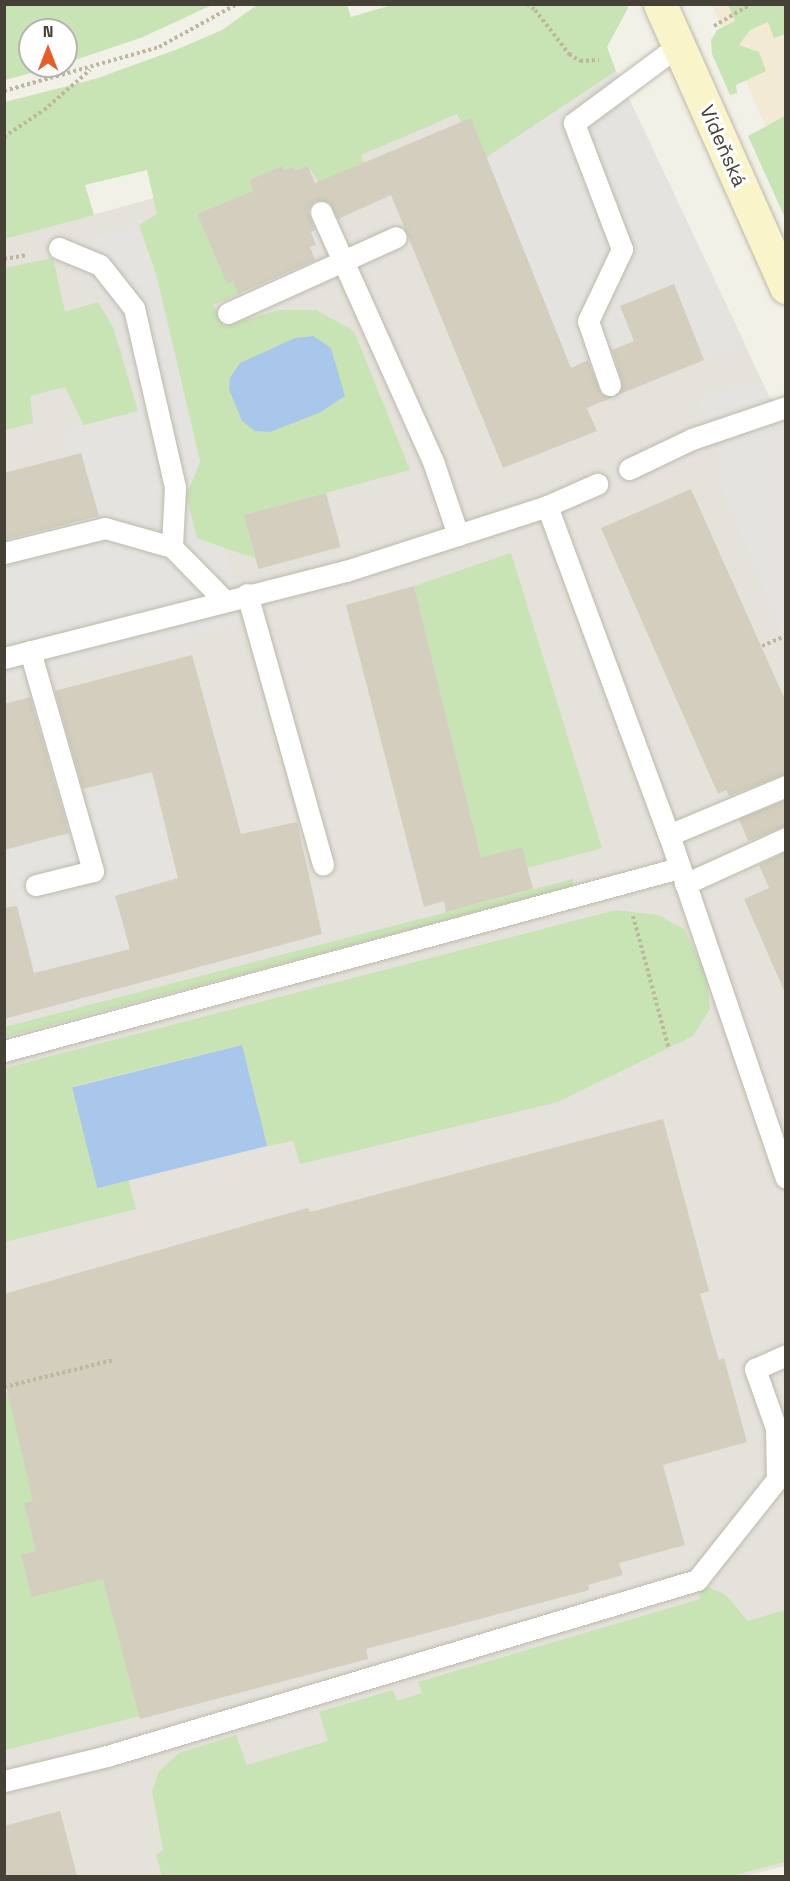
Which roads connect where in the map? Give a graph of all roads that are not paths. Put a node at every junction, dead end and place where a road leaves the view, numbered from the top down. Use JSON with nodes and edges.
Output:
{"nodes":[{"id":1,"x":660,"y":4,"type":"edge"},
{"id":2,"x":679,"y":45,"type":"junction"},
{"id":3,"x":321,"y":212,"type":"dead end"},
{"id":4,"x":396,"y":237,"type":"dead end"},
{"id":5,"x":59,"y":248,"type":"dead end"},
{"id":6,"x":342,"y":262,"type":"junction"},
{"id":7,"x":786,"y":287,"type":"edge"},
{"id":8,"x":228,"y":314,"type":"dead end"},
{"id":9,"x":610,"y":385,"type":"dead end"},
{"id":10,"x":786,"y":407,"type":"edge"},
{"id":11,"x":629,"y":469,"type":"dead end"},
{"id":12,"x":597,"y":484,"type":"dead end"},
{"id":13,"x":547,"y":506,"type":"junction"},
{"id":14,"x":458,"y":535,"type":"junction"},
{"id":15,"x":172,"y":547,"type":"junction"},
{"id":16,"x":4,"y":553,"type":"edge"},
{"id":17,"x":247,"y":594,"type":"junction"},
{"id":18,"x":224,"y":600,"type":"junction"},
{"id":19,"x":30,"y":651,"type":"junction"},
{"id":20,"x":4,"y":658,"type":"edge"},
{"id":21,"x":786,"y":786,"type":"edge"},
{"id":22,"x":669,"y":836,"type":"junction"},
{"id":23,"x":786,"y":838,"type":"edge"},
{"id":24,"x":323,"y":865,"type":"dead end"},
{"id":25,"x":682,"y":876,"type":"junction"},
{"id":26,"x":36,"y":885,"type":"dead end"},
{"id":27,"x":4,"y":1051,"type":"edge"},
{"id":28,"x":786,"y":1178,"type":"edge"},
{"id":29,"x":786,"y":1355,"type":"edge"},
{"id":30,"x":4,"y":1780,"type":"edge"}],
"edges":[{"from":1,"to":2,"type":"main road","name":"Vídeňská"},
{"from":2,"to":7,"type":"main road","name":"Vídeňská"},
{"from":2,"to":9,"type":"lane"},
{"from":3,"to":6,"type":"lane"},
{"from":4,"to":6,"type":"lane"},
{"from":5,"to":15,"type":"lane"},
{"from":6,"to":8,"type":"lane"},
{"from":6,"to":14,"type":"lane"},
{"from":10,"to":11,"type":"lane"},
{"from":12,"to":13,"type":"lane"},
{"from":13,"to":14,"type":"lane"},
{"from":13,"to":22,"type":"lane"},
{"from":14,"to":17,"type":"lane"},
{"from":15,"to":16,"type":"lane"},
{"from":15,"to":18,"type":"lane"},
{"from":17,"to":18,"type":"lane"},
{"from":17,"to":24,"type":"lane"},
{"from":18,"to":19,"type":"lane"},
{"from":19,"to":20,"type":"lane"},
{"from":19,"to":26,"type":"lane"},
{"from":21,"to":22,"type":"lane"},
{"from":22,"to":25,"type":"lane"},
{"from":23,"to":25,"type":"lane"},
{"from":25,"to":27,"type":"lane"},
{"from":25,"to":28,"type":"lane"},
{"from":29,"to":30,"type":"lane"}]}
